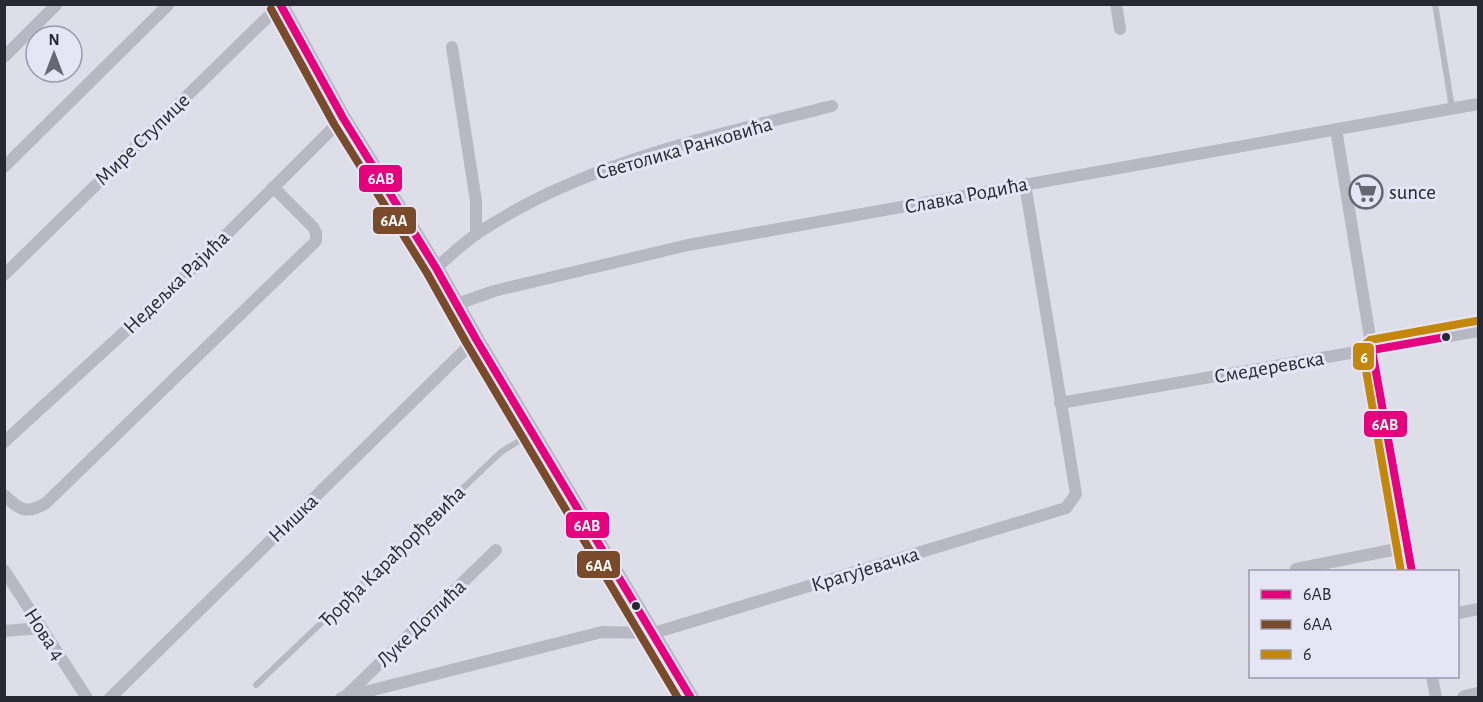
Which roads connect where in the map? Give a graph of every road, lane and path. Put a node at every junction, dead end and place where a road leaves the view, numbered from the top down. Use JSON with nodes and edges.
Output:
{"nodes":[{"id":1,"x":57,"y":4,"type":"edge"},
{"id":2,"x":170,"y":4,"type":"edge"},
{"id":3,"x":1116,"y":4,"type":"edge"},
{"id":4,"x":1435,"y":4,"type":"edge"},
{"id":5,"x":282,"y":7,"type":"edge"},
{"id":6,"x":1120,"y":29,"type":"dead end"},
{"id":7,"x":452,"y":46,"type":"dead end"},
{"id":8,"x":4,"y":57,"type":"edge"},
{"id":9,"x":1479,"y":104,"type":"edge"},
{"id":10,"x":832,"y":106,"type":"dead end"},
{"id":11,"x":1453,"y":109,"type":"junction"},
{"id":12,"x":343,"y":118,"type":"junction"},
{"id":13,"x":1336,"y":129,"type":"junction"},
{"id":14,"x":4,"y":167,"type":"edge"},
{"id":15,"x":1026,"y":184,"type":"junction"},
{"id":16,"x":273,"y":188,"type":"junction"},
{"id":17,"x":476,"y":234,"type":"junction"},
{"id":18,"x":436,"y":268,"type":"junction"},
{"id":19,"x":4,"y":274,"type":"edge"},
{"id":20,"x":457,"y":304,"type":"junction"},
{"id":21,"x":1479,"y":332,"type":"edge"},
{"id":22,"x":476,"y":339,"type":"junction"},
{"id":23,"x":1372,"y":350,"type":"junction"},
{"id":24,"x":1060,"y":403,"type":"junction"},
{"id":25,"x":532,"y":433,"type":"junction"},
{"id":26,"x":4,"y":442,"type":"edge"},
{"id":27,"x":4,"y":495,"type":"edge"},
{"id":28,"x":1407,"y":547,"type":"junction"},
{"id":29,"x":496,"y":550,"type":"dead end"},
{"id":30,"x":1296,"y":569,"type":"dead end"},
{"id":31,"x":4,"y":570,"type":"edge"},
{"id":32,"x":1412,"y":570,"type":"edge"},
{"id":33,"x":1479,"y":609,"type":"edge"},
{"id":34,"x":1459,"y":613,"type":"edge"},
{"id":35,"x":41,"y":628,"type":"junction"},
{"id":36,"x":4,"y":631,"type":"edge"},
{"id":37,"x":654,"y":633,"type":"junction"},
{"id":38,"x":1432,"y":678,"type":"edge"},
{"id":39,"x":256,"y":685,"type":"dead end"},
{"id":40,"x":1479,"y":695,"type":"edge"},
{"id":41,"x":343,"y":697,"type":"edge"},
{"id":42,"x":87,"y":698,"type":"edge"},
{"id":43,"x":110,"y":698,"type":"edge"},
{"id":44,"x":691,"y":698,"type":"edge"},
{"id":45,"x":1436,"y":698,"type":"edge"},
{"id":46,"x":1465,"y":698,"type":"edge"}],
"edges":[{"from":1,"to":8,"type":"street"},
{"from":2,"to":14,"type":"street"},
{"from":3,"to":6,"type":"street"},
{"from":4,"to":11,"type":"lane"},
{"from":5,"to":12,"type":"street"},
{"from":5,"to":19,"type":"street","name":"Мире Ступице"},
{"from":7,"to":17,"type":"street"},
{"from":9,"to":11,"type":"street","name":"Славка Родића"},
{"from":10,"to":17,"type":"street","name":"Светолика Ранковића"},
{"from":11,"to":13,"type":"street","name":"Славка Родића"},
{"from":12,"to":16,"type":"street","name":"Недељка Рајића"},
{"from":12,"to":18,"type":"street"},
{"from":13,"to":15,"type":"street","name":"Славка Родића"},
{"from":13,"to":23,"type":"street"},
{"from":15,"to":20,"type":"street","name":"Славка Родића"},
{"from":15,"to":24,"type":"street","name":"Крагујевачка"},
{"from":16,"to":26,"type":"street","name":"Недељка Рајића"},
{"from":16,"to":27,"type":"street"},
{"from":17,"to":18,"type":"street","name":"Светолика Ранковића"},
{"from":18,"to":20,"type":"street"},
{"from":20,"to":22,"type":"street"},
{"from":21,"to":23,"type":"street","name":"Смедеревска"},
{"from":22,"to":25,"type":"street"},
{"from":22,"to":43,"type":"street","name":"Нишка"},
{"from":23,"to":24,"type":"street","name":"Смедеревска"},
{"from":23,"to":28,"type":"street"},
{"from":24,"to":37,"type":"street","name":"Крагујевачка"},
{"from":25,"to":37,"type":"street"},
{"from":25,"to":39,"type":"lane","name":"Ђорђа Карађорђевића"},
{"from":28,"to":30,"type":"street"},
{"from":28,"to":32,"type":"street"},
{"from":29,"to":41,"type":"street","name":"Луке Дотлића"},
{"from":31,"to":35,"type":"street","name":"Нова 4"},
{"from":33,"to":34,"type":"street"},
{"from":35,"to":36,"type":"street"},
{"from":35,"to":42,"type":"street","name":"Нова 4"},
{"from":37,"to":41,"type":"street","name":"Крагујевачка"},
{"from":37,"to":44,"type":"street"},
{"from":38,"to":45,"type":"street"},
{"from":40,"to":46,"type":"street"}]}
